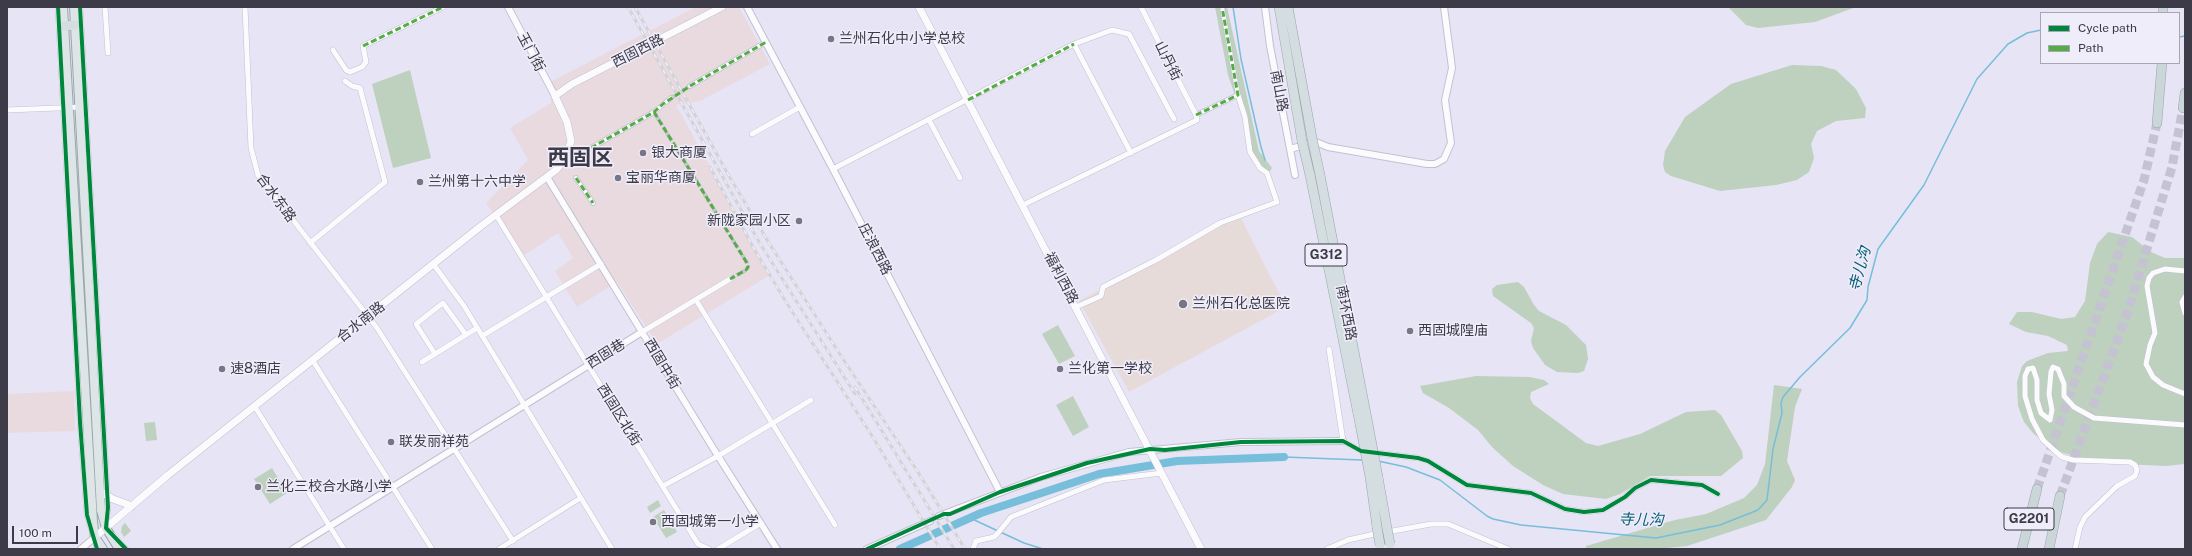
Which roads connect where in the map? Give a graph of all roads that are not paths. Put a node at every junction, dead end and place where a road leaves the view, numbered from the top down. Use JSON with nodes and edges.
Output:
{"nodes":[{"id":1,"x":58,"y":7,"type":"edge"},
{"id":2,"x":63,"y":7,"type":"edge"},
{"id":3,"x":74,"y":7,"type":"edge"},
{"id":4,"x":80,"y":7,"type":"edge"},
{"id":5,"x":105,"y":7,"type":"edge"},
{"id":6,"x":245,"y":7,"type":"edge"},
{"id":7,"x":443,"y":7,"type":"edge"},
{"id":8,"x":508,"y":7,"type":"edge"},
{"id":9,"x":722,"y":7,"type":"edge"},
{"id":10,"x":747,"y":7,"type":"edge"},
{"id":11,"x":920,"y":7,"type":"edge"},
{"id":12,"x":1140,"y":7,"type":"edge"},
{"id":13,"x":1222,"y":7,"type":"edge"},
{"id":14,"x":1265,"y":7,"type":"edge"},
{"id":15,"x":1279,"y":7,"type":"edge"},
{"id":16,"x":1288,"y":7,"type":"edge"},
{"id":17,"x":1444,"y":7,"type":"edge"},
{"id":18,"x":75,"y":25,"type":"junction"},
{"id":19,"x":64,"y":26,"type":"junction"},
{"id":20,"x":766,"y":42,"type":"junction"},
{"id":21,"x":1074,"y":44,"type":"junction"},
{"id":22,"x":333,"y":50,"type":"dead end"},
{"id":23,"x":108,"y":52,"type":"dead end"},
{"id":24,"x":2162,"y":64,"type":"edge"},
{"id":25,"x":345,"y":81,"type":"dead end"},
{"id":26,"x":690,"y":86,"type":"tunnel mouth"},
{"id":27,"x":2185,"y":93,"type":"edge"},
{"id":28,"x":1238,"y":95,"type":"junction"},
{"id":29,"x":555,"y":96,"type":"junction"},
{"id":30,"x":671,"y":98,"type":"tunnel mouth"},
{"id":31,"x":968,"y":100,"type":"junction"},
{"id":32,"x":800,"y":106,"type":"junction"},
{"id":33,"x":82,"y":107,"type":"junction"},
{"id":34,"x":66,"y":108,"type":"junction"},
{"id":35,"x":2184,"y":108,"type":"dead end"},
{"id":36,"x":7,"y":110,"type":"edge"},
{"id":37,"x":1196,"y":115,"type":"junction"},
{"id":38,"x":1174,"y":119,"type":"dead end"},
{"id":39,"x":929,"y":120,"type":"junction"},
{"id":40,"x":2157,"y":124,"type":"tunnel mouth"},
{"id":41,"x":752,"y":134,"type":"dead end"},
{"id":42,"x":1307,"y":139,"type":"junction"},
{"id":43,"x":591,"y":148,"type":"dead end"},
{"id":44,"x":1290,"y":152,"type":"junction"},
{"id":45,"x":1130,"y":153,"type":"junction"},
{"id":46,"x":833,"y":169,"type":"junction"},
{"id":47,"x":1295,"y":174,"type":"dead end"},
{"id":48,"x":547,"y":177,"type":"junction"},
{"id":49,"x":576,"y":178,"type":"dead end"},
{"id":50,"x":960,"y":178,"type":"dead end"},
{"id":51,"x":593,"y":203,"type":"dead end"},
{"id":52,"x":1023,"y":205,"type":"junction"},
{"id":53,"x":496,"y":215,"type":"junction"},
{"id":54,"x":310,"y":242,"type":"junction"},
{"id":55,"x":601,"y":264,"type":"junction"},
{"id":56,"x":434,"y":265,"type":"junction"},
{"id":57,"x":2185,"y":271,"type":"edge"},
{"id":58,"x":730,"y":279,"type":"tunnel mouth"},
{"id":59,"x":547,"y":297,"type":"junction"},
{"id":60,"x":2185,"y":298,"type":"edge"},
{"id":61,"x":696,"y":300,"type":"junction"},
{"id":62,"x":1076,"y":307,"type":"junction"},
{"id":63,"x":2185,"y":313,"type":"edge"},
{"id":64,"x":368,"y":317,"type":"junction"},
{"id":65,"x":477,"y":328,"type":"junction"},
{"id":66,"x":642,"y":332,"type":"junction"},
{"id":67,"x":1346,"y":332,"type":"junction"},
{"id":68,"x":466,"y":335,"type":"junction"},
{"id":69,"x":482,"y":336,"type":"junction"},
{"id":70,"x":1329,"y":349,"type":"dead end"},
{"id":71,"x":92,"y":350,"type":"junction"},
{"id":72,"x":82,"y":351,"type":"junction"},
{"id":73,"x":435,"y":354,"type":"junction"},
{"id":74,"x":313,"y":360,"type":"junction"},
{"id":75,"x":422,"y":362,"type":"dead end"},
{"id":76,"x":588,"y":366,"type":"junction"},
{"id":77,"x":2185,"y":394,"type":"edge"},
{"id":78,"x":811,"y":400,"type":"dead end"},
{"id":79,"x":524,"y":405,"type":"junction"},
{"id":80,"x":255,"y":407,"type":"junction"},
{"id":81,"x":773,"y":422,"type":"junction"},
{"id":82,"x":2185,"y":425,"type":"edge"},
{"id":83,"x":1343,"y":441,"type":"junction"},
{"id":84,"x":454,"y":449,"type":"junction"},
{"id":85,"x":1151,"y":451,"type":"junction"},
{"id":86,"x":718,"y":456,"type":"junction"},
{"id":87,"x":1162,"y":472,"type":"junction"},
{"id":88,"x":1374,"y":477,"type":"junction"},
{"id":89,"x":663,"y":486,"type":"junction"},
{"id":90,"x":393,"y":488,"type":"junction"},
{"id":91,"x":2037,"y":489,"type":"tunnel mouth"},
{"id":92,"x":1000,"y":492,"type":"junction"},
{"id":93,"x":104,"y":494,"type":"junction"},
{"id":94,"x":1718,"y":494,"type":"dead end"},
{"id":95,"x":2060,"y":496,"type":"tunnel mouth"},
{"id":96,"x":579,"y":499,"type":"junction"},
{"id":97,"x":132,"y":506,"type":"junction"},
{"id":98,"x":939,"y":516,"type":"dead end"},
{"id":99,"x":930,"y":521,"type":"dead end"},
{"id":100,"x":761,"y":523,"type":"junction"},
{"id":101,"x":835,"y":526,"type":"dead end"},
{"id":102,"x":329,"y":527,"type":"junction"},
{"id":103,"x":106,"y":528,"type":"junction"},
{"id":104,"x":95,"y":537,"type":"junction"},
{"id":105,"x":513,"y":541,"type":"junction"},
{"id":106,"x":1391,"y":546,"type":"edge"},
{"id":107,"x":1381,"y":547,"type":"edge"},
{"id":108,"x":81,"y":549,"type":"edge"},
{"id":109,"x":97,"y":549,"type":"edge"},
{"id":110,"x":103,"y":549,"type":"edge"},
{"id":111,"x":119,"y":549,"type":"edge"},
{"id":112,"x":126,"y":549,"type":"edge"},
{"id":113,"x":293,"y":549,"type":"edge"},
{"id":114,"x":344,"y":549,"type":"edge"},
{"id":115,"x":432,"y":549,"type":"edge"},
{"id":116,"x":499,"y":549,"type":"edge"},
{"id":117,"x":612,"y":549,"type":"edge"},
{"id":118,"x":708,"y":549,"type":"edge"},
{"id":119,"x":718,"y":549,"type":"edge"},
{"id":120,"x":778,"y":549,"type":"edge"},
{"id":121,"x":866,"y":549,"type":"edge"},
{"id":122,"x":972,"y":549,"type":"edge"},
{"id":123,"x":1201,"y":549,"type":"edge"},
{"id":124,"x":1326,"y":549,"type":"edge"},
{"id":125,"x":1508,"y":549,"type":"edge"},
{"id":126,"x":2022,"y":549,"type":"edge"},
{"id":127,"x":2049,"y":549,"type":"edge"},
{"id":128,"x":2075,"y":549,"type":"edge"}],
"edges":[{"from":1,"to":34,"type":"street"},
{"from":2,"to":19,"type":"main road"},
{"from":3,"to":18,"type":"main road"},
{"from":4,"to":33,"type":"street"},
{"from":5,"to":23,"type":"street"},
{"from":6,"to":54,"type":"street","name":"合水东路"},
{"from":7,"to":22,"type":"street"},
{"from":8,"to":29,"type":"street","name":"玉门街"},
{"from":9,"to":29,"type":"main road","name":"西固西路"},
{"from":10,"to":20,"type":"street","name":"庄浪西路"},
{"from":11,"to":31,"type":"main road","name":"福利西路"},
{"from":12,"to":37,"type":"street","name":"山丹街"},
{"from":13,"to":28,"type":"street"},
{"from":14,"to":44,"type":"street","name":"南山路"},
{"from":15,"to":42,"type":"highway","name":"南环西路","number":"G312"},
{"from":16,"to":42,"type":"highway","name":"南环西路","number":"G312"},
{"from":17,"to":44,"type":"street"},
{"from":18,"to":19,"type":"highway"},
{"from":18,"to":33,"type":"main road"},
{"from":19,"to":34,"type":"main road"},
{"from":20,"to":26,"type":"street"},
{"from":20,"to":32,"type":"street","name":"庄浪西路"},
{"from":21,"to":31,"type":"street"},
{"from":21,"to":38,"type":"street"},
{"from":21,"to":45,"type":"street"},
{"from":24,"to":40,"type":"highway"},
{"from":25,"to":54,"type":"street"},
{"from":27,"to":35,"type":"highway"},
{"from":28,"to":37,"type":"street"},
{"from":28,"to":62,"type":"street"},
{"from":29,"to":48,"type":"main road","name":"合水南路"},
{"from":30,"to":43,"type":"street"},
{"from":31,"to":39,"type":"street"},
{"from":31,"to":52,"type":"main road","name":"福利西路"},
{"from":32,"to":41,"type":"street"},
{"from":32,"to":46,"type":"street","name":"庄浪西路"},
{"from":33,"to":34,"type":"street"},
{"from":33,"to":71,"type":"main road"},
{"from":33,"to":93,"type":"street"},
{"from":34,"to":36,"type":"street"},
{"from":34,"to":72,"type":"main road"},
{"from":34,"to":104,"type":"street"},
{"from":37,"to":45,"type":"street"},
{"from":39,"to":46,"type":"street"},
{"from":39,"to":50,"type":"street"},
{"from":42,"to":67,"type":"highway","name":"南环西路","number":"G312","bridge":true},
{"from":42,"to":67,"type":"highway","name":"南环西路","number":"G312","bridge":true},
{"from":44,"to":47,"type":"street","name":"南山路"},
{"from":45,"to":52,"type":"street"},
{"from":46,"to":92,"type":"street","name":"庄浪西路"},
{"from":48,"to":53,"type":"main road","name":"合水南路"},
{"from":48,"to":55,"type":"street","name":"西固中街"},
{"from":49,"to":51,"type":"street"},
{"from":52,"to":62,"type":"main road","name":"福利西路"},
{"from":53,"to":56,"type":"main road","name":"合水南路"},
{"from":53,"to":59,"type":"street","name":"西固区北街"},
{"from":54,"to":64,"type":"street","name":"合水东路"},
{"from":55,"to":59,"type":"street"},
{"from":55,"to":66,"type":"street","name":"西固中街"},
{"from":56,"to":64,"type":"main road","name":"合水南路"},
{"from":56,"to":65,"type":"street"},
{"from":57,"to":77,"type":"street"},
{"from":58,"to":61,"type":"street","name":"西固巷"},
{"from":59,"to":69,"type":"street"},
{"from":59,"to":76,"type":"street","name":"西固区北街"},
{"from":60,"to":63,"type":"street"},
{"from":61,"to":66,"type":"street","name":"西固巷"},
{"from":61,"to":81,"type":"street"},
{"from":62,"to":85,"type":"main road","name":"福利西路"},
{"from":64,"to":74,"type":"main road","name":"合水南路"},
{"from":64,"to":84,"type":"street","name":"合水东路"},
{"from":65,"to":68,"type":"street"},
{"from":65,"to":69,"type":"street"},
{"from":66,"to":76,"type":"street","name":"西固巷"},
{"from":66,"to":86,"type":"street","name":"西固中街"},
{"from":67,"to":88,"type":"highway","name":"南环西路","number":"G312","bridge":true},
{"from":68,"to":73,"type":"street"},
{"from":68,"to":73,"type":"street"},
{"from":69,"to":79,"type":"street"},
{"from":70,"to":83,"type":"street"},
{"from":71,"to":72,"type":"main road"},
{"from":71,"to":93,"type":"main road"},
{"from":72,"to":104,"type":"main road"},
{"from":73,"to":75,"type":"street"},
{"from":74,"to":80,"type":"main road","name":"合水南路"},
{"from":74,"to":90,"type":"street"},
{"from":76,"to":79,"type":"street","name":"西固巷"},
{"from":76,"to":89,"type":"street","name":"西固区北街"},
{"from":78,"to":81,"type":"street"},
{"from":79,"to":84,"type":"street","name":"西固巷"},
{"from":79,"to":96,"type":"street"},
{"from":80,"to":97,"type":"main road","name":"合水南路"},
{"from":80,"to":102,"type":"street"},
{"from":81,"to":86,"type":"street"},
{"from":81,"to":101,"type":"street"},
{"from":82,"to":128,"type":"street"},
{"from":83,"to":85,"type":"street"},
{"from":83,"to":94,"type":"street"},
{"from":84,"to":90,"type":"street","name":"西固巷"},
{"from":84,"to":105,"type":"street"},
{"from":85,"to":87,"type":"main road","name":"福利西路"},
{"from":85,"to":92,"type":"street"},
{"from":86,"to":89,"type":"street"},
{"from":86,"to":100,"type":"street","name":"西固中街"},
{"from":87,"to":122,"type":"street"},
{"from":87,"to":123,"type":"main road","name":"福利西路"},
{"from":88,"to":106,"type":"highway","name":"南环西路","number":"G312","bridge":true},
{"from":88,"to":107,"type":"highway","name":"南环西路","number":"G312","bridge":true},
{"from":89,"to":118,"type":"street","name":"西固区北街"},
{"from":90,"to":102,"type":"street","name":"西固巷"},
{"from":90,"to":115,"type":"street"},
{"from":91,"to":126,"type":"highway","number":"G2201"},
{"from":92,"to":98,"type":"street"},
{"from":93,"to":97,"type":"main road"},
{"from":93,"to":103,"type":"main road"},
{"from":95,"to":127,"type":"highway","number":"G2201"},
{"from":96,"to":105,"type":"street"},
{"from":96,"to":117,"type":"street"},
{"from":97,"to":103,"type":"main road","name":"合水南路"},
{"from":99,"to":121,"type":"street"},
{"from":100,"to":119,"type":"street"},
{"from":100,"to":120,"type":"street","name":"西固中街"},
{"from":102,"to":113,"type":"street","name":"西固巷"},
{"from":102,"to":114,"type":"street"},
{"from":103,"to":104,"type":"main road","name":"合水南路"},
{"from":103,"to":111,"type":"main road"},
{"from":103,"to":112,"type":"street"},
{"from":104,"to":108,"type":"street"},
{"from":104,"to":109,"type":"street"},
{"from":104,"to":110,"type":"main road"},
{"from":105,"to":116,"type":"street"},
{"from":124,"to":125,"type":"street"}]}
